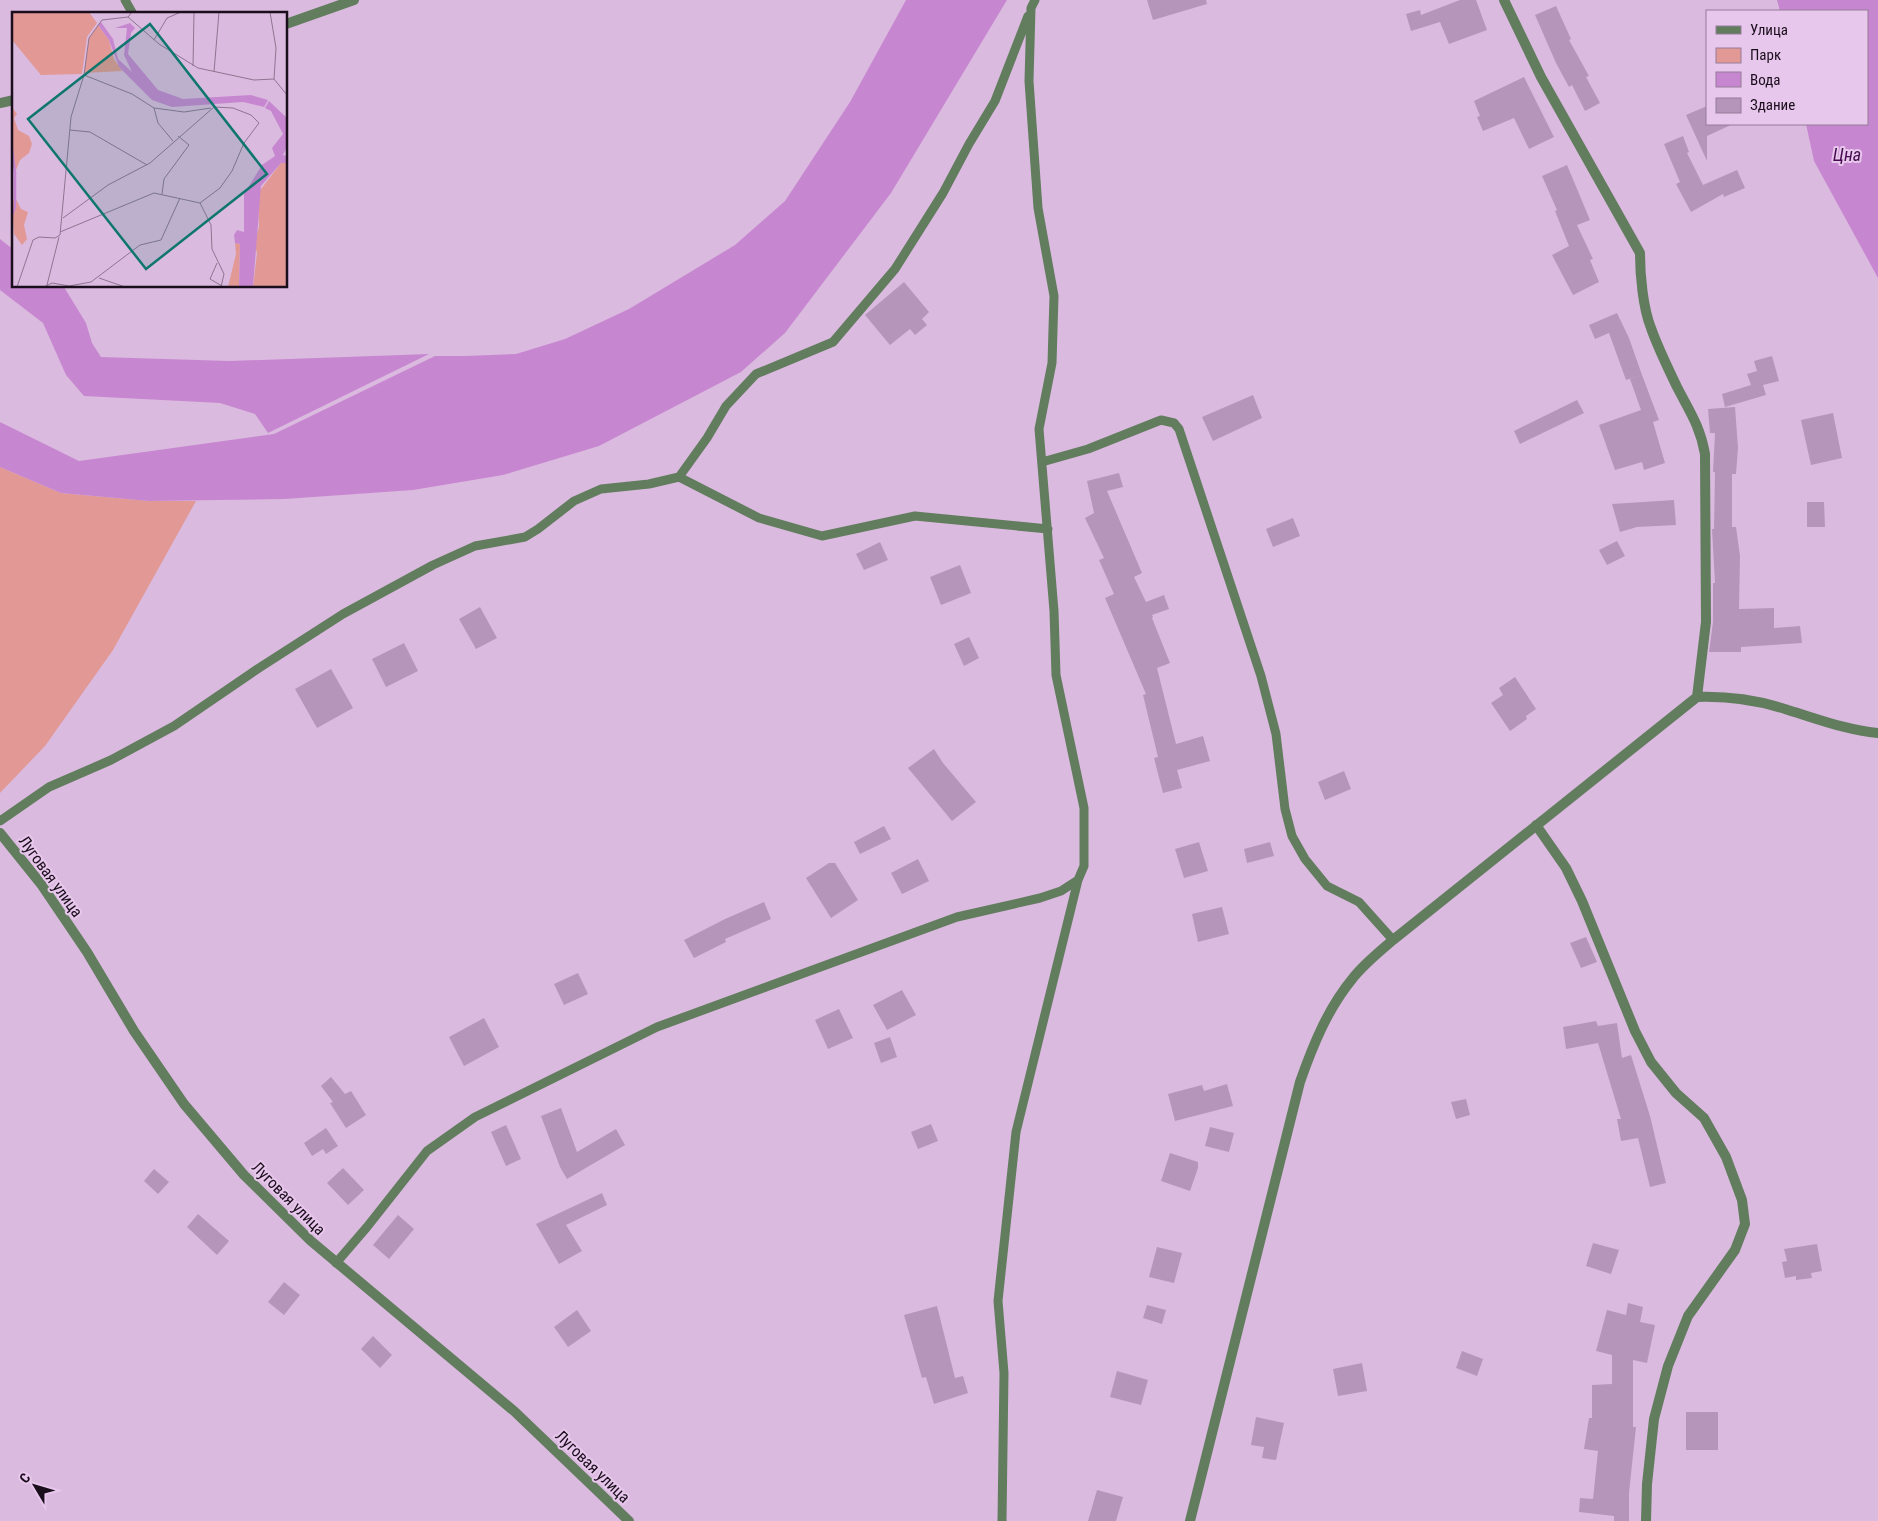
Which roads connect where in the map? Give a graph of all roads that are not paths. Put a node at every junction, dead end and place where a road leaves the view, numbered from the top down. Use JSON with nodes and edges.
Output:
{"nodes":[{"id":1,"x":125,"y":0,"type":"edge"},
{"id":2,"x":354,"y":0,"type":"edge"},
{"id":3,"x":1504,"y":0,"type":"edge"},
{"id":4,"x":1033,"y":4,"type":"edge"},
{"id":5,"x":132,"y":12,"type":"edge"},
{"id":6,"x":288,"y":23,"type":"edge"},
{"id":7,"x":1042,"y":462,"type":"junction"},
{"id":8,"x":679,"y":477,"type":"junction"},
{"id":9,"x":1048,"y":529,"type":"junction"},
{"id":10,"x":1696,"y":697,"type":"junction"},
{"id":11,"x":1876,"y":733,"type":"edge"},
{"id":12,"x":0,"y":821,"type":"edge"},
{"id":13,"x":1536,"y":825,"type":"junction"},
{"id":14,"x":0,"y":833,"type":"edge"},
{"id":15,"x":1078,"y":880,"type":"junction"},
{"id":16,"x":1393,"y":940,"type":"junction"},
{"id":17,"x":336,"y":1263,"type":"junction"},
{"id":18,"x":629,"y":1521,"type":"edge"},
{"id":19,"x":1002,"y":1521,"type":"edge"},
{"id":20,"x":1190,"y":1521,"type":"edge"},
{"id":21,"x":1646,"y":1521,"type":"edge"}],
"edges":[{"from":1,"to":5,"type":"lane"},
{"from":2,"to":6,"type":"street"},
{"from":3,"to":10,"type":"street"},
{"from":4,"to":7,"type":"lane"},
{"from":4,"to":8,"type":"lane"},
{"from":7,"to":9,"type":"lane"},
{"from":7,"to":16,"type":"lane"},
{"from":8,"to":9,"type":"lane"},
{"from":8,"to":12,"type":"lane"},
{"from":9,"to":15,"type":"lane"},
{"from":10,"to":11,"type":"street"},
{"from":10,"to":13,"type":"street"},
{"from":13,"to":16,"type":"street"},
{"from":13,"to":21,"type":"street"},
{"from":14,"to":17,"type":"street","name":"Луговая улица"},
{"from":15,"to":17,"type":"lane"},
{"from":15,"to":19,"type":"lane"},
{"from":16,"to":20,"type":"street"},
{"from":17,"to":18,"type":"street","name":"Луговая улица"}]}
